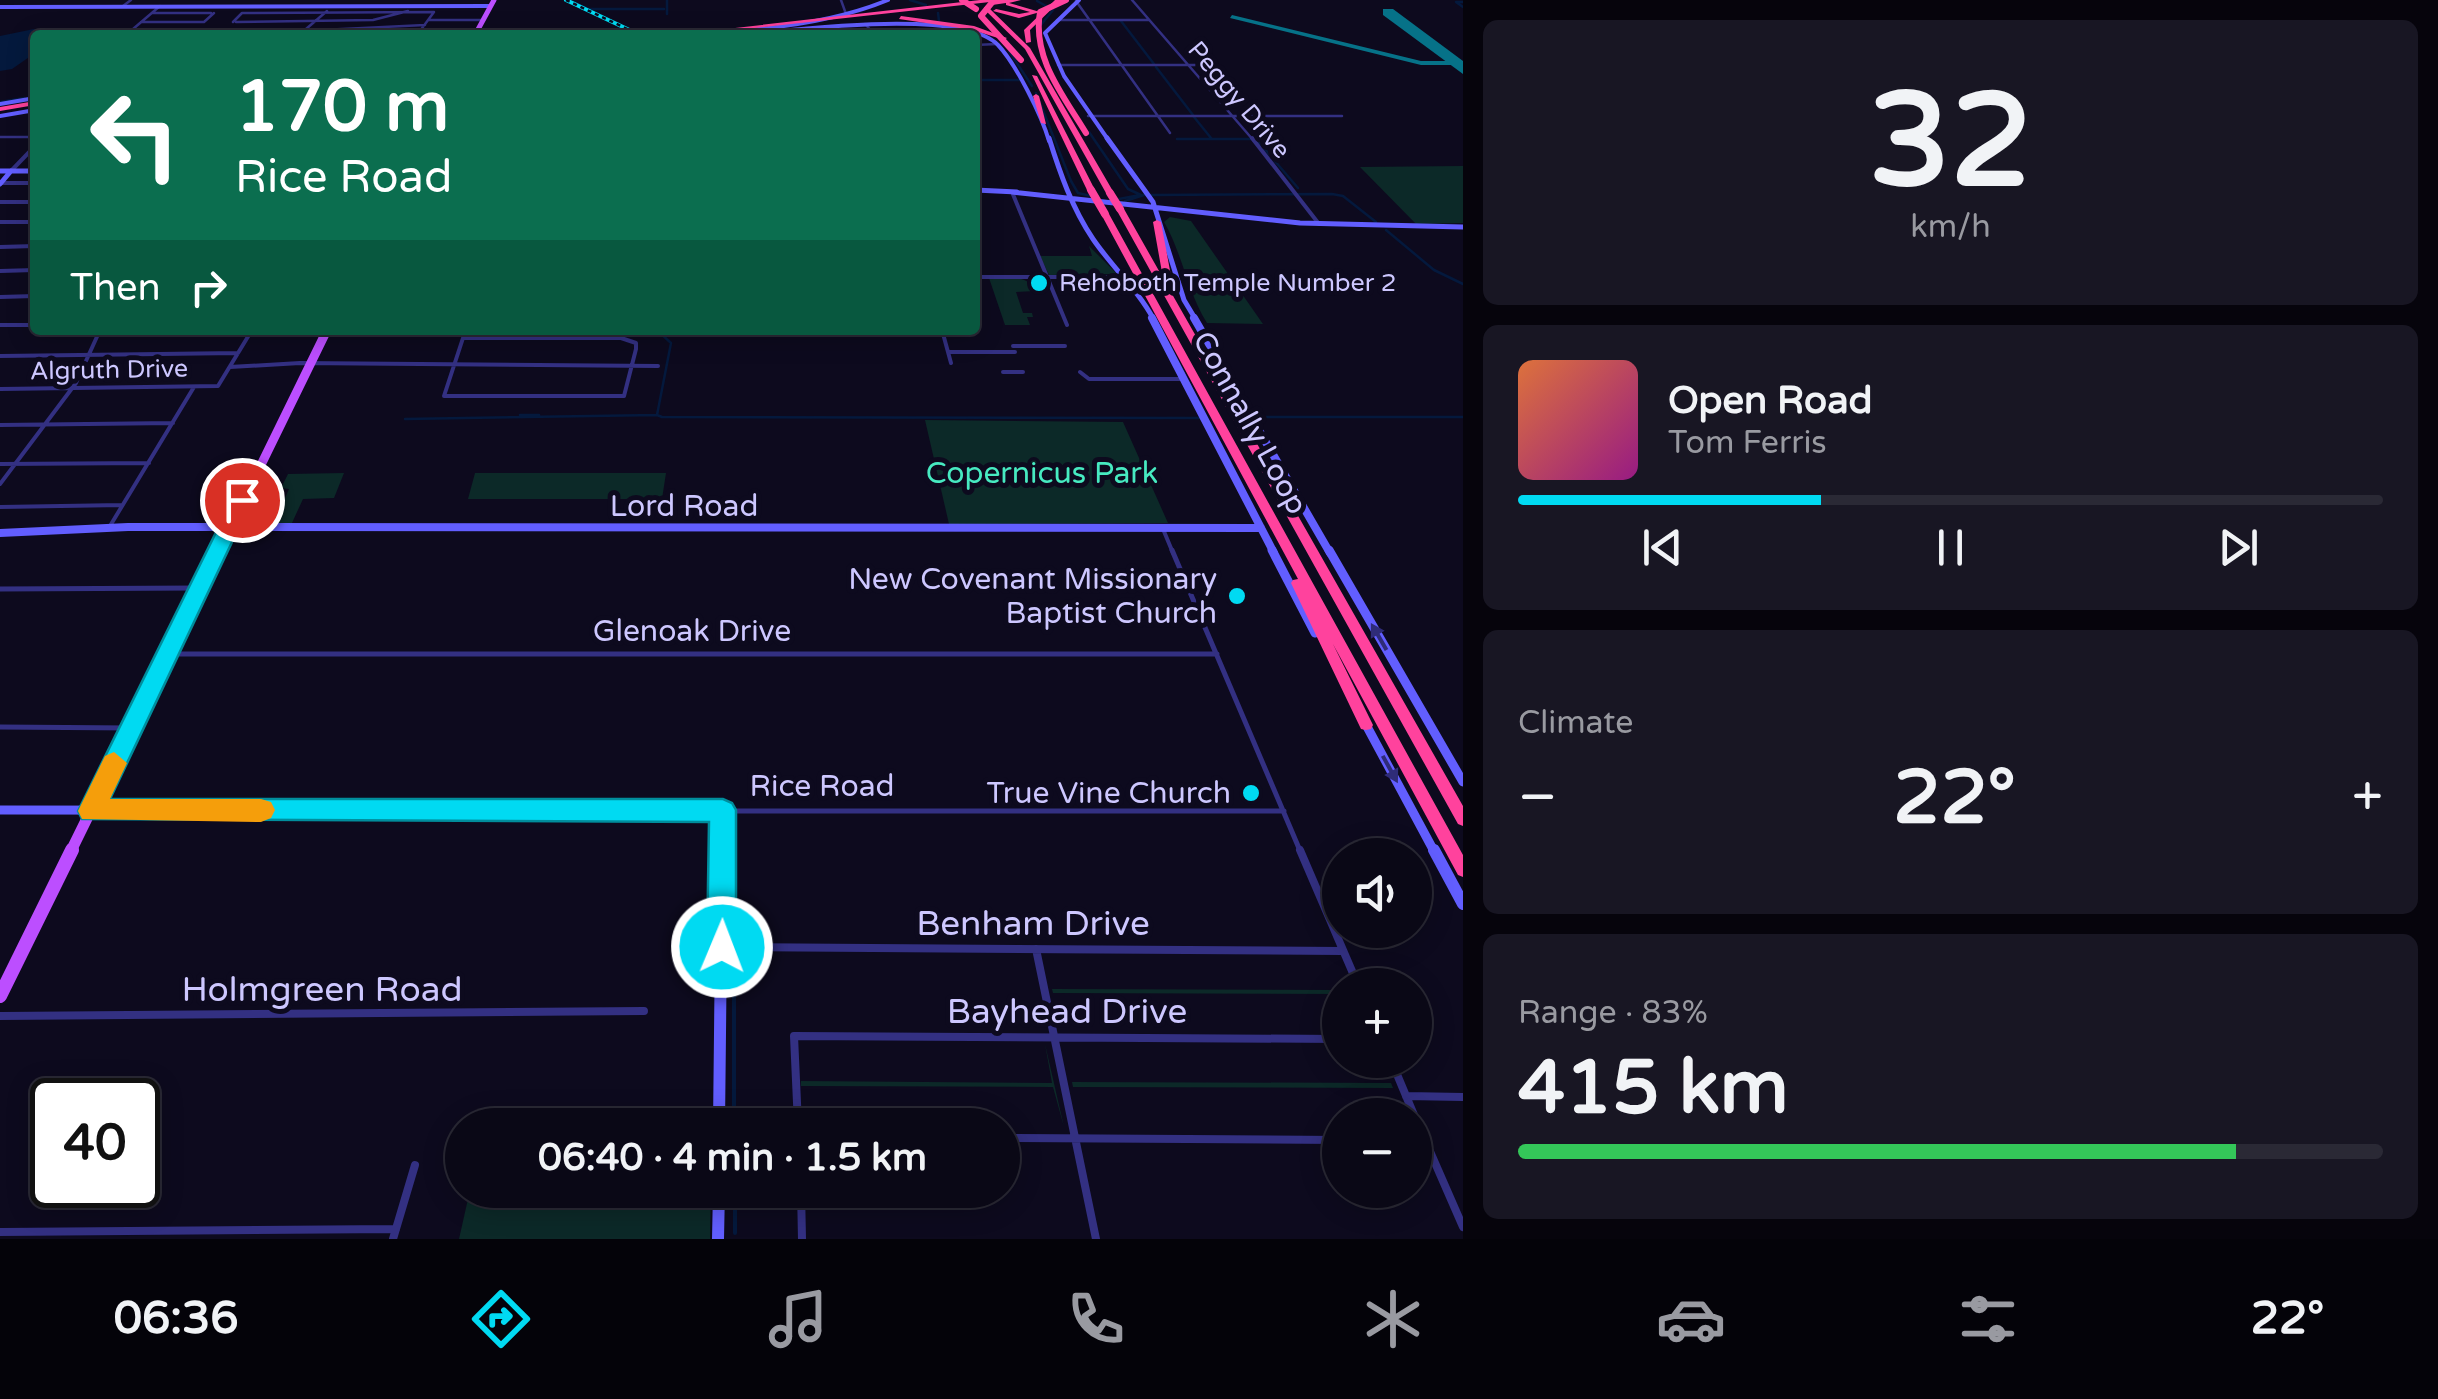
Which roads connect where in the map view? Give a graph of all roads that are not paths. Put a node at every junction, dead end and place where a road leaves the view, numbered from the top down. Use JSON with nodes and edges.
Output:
{"nodes":[{"id":1,"x":131,"y":0,"type":"edge"},
{"id":2,"x":294,"y":0,"type":"edge"},
{"id":3,"x":841,"y":0,"type":"edge"},
{"id":4,"x":888,"y":0,"type":"edge"},
{"id":5,"x":903,"y":0,"type":"edge"},
{"id":6,"x":918,"y":0,"type":"edge"},
{"id":7,"x":1018,"y":0,"type":"edge"},
{"id":8,"x":1031,"y":0,"type":"edge"},
{"id":9,"x":1062,"y":0,"type":"edge"},
{"id":10,"x":1132,"y":0,"type":"edge"},
{"id":11,"x":1077,"y":1,"type":"edge"},
{"id":12,"x":492,"y":3,"type":"edge"},
{"id":13,"x":980,"y":4,"type":"edge"},
{"id":14,"x":123,"y":6,"type":"junction"},
{"id":15,"x":160,"y":6,"type":"junction"},
{"id":16,"x":288,"y":6,"type":"junction"},
{"id":17,"x":0,"y":7,"type":"edge"},
{"id":18,"x":329,"y":8,"type":"junction"},
{"id":19,"x":952,"y":10,"type":"junction"},
{"id":20,"x":408,"y":11,"type":"junction"},
{"id":21,"x":152,"y":13,"type":"junction"},
{"id":22,"x":846,"y":14,"type":"junction"},
{"id":23,"x":869,"y":14,"type":"junction"},
{"id":24,"x":884,"y":18,"type":"junction"},
{"id":25,"x":316,"y":20,"type":"junction"},
{"id":26,"x":482,"y":20,"type":"junction"},
{"id":27,"x":1057,"y":20,"type":"junction"},
{"id":28,"x":1090,"y":20,"type":"junction"},
{"id":29,"x":1149,"y":20,"type":"junction"},
{"id":30,"x":141,"y":22,"type":"junction"},
{"id":31,"x":428,"y":23,"type":"junction"},
{"id":32,"x":800,"y":24,"type":"junction"},
{"id":33,"x":865,"y":24,"type":"junction"},
{"id":34,"x":784,"y":28,"type":"junction"},
{"id":35,"x":132,"y":30,"type":"edge"},
{"id":36,"x":304,"y":30,"type":"joint"},
{"id":37,"x":422,"y":30,"type":"edge"},
{"id":38,"x":477,"y":30,"type":"edge"},
{"id":39,"x":666,"y":30,"type":"edge"},
{"id":40,"x":732,"y":30,"type":"edge"},
{"id":41,"x":760,"y":30,"type":"edge"},
{"id":42,"x":795,"y":30,"type":"edge"},
{"id":43,"x":870,"y":30,"type":"edge"},
{"id":44,"x":959,"y":30,"type":"edge"},
{"id":45,"x":980,"y":30,"type":"edge"},
{"id":46,"x":980,"y":30,"type":"edge"},
{"id":47,"x":980,"y":35,"type":"edge"},
{"id":48,"x":1005,"y":39,"type":"junction"},
{"id":49,"x":1028,"y":42,"type":"junction"},
{"id":50,"x":997,"y":44,"type":"junction"},
{"id":51,"x":980,"y":45,"type":"edge"},
{"id":52,"x":1037,"y":64,"type":"junction"},
{"id":53,"x":1058,"y":65,"type":"junction"},
{"id":54,"x":1122,"y":65,"type":"junction"},
{"id":55,"x":1186,"y":65,"type":"junction"},
{"id":56,"x":1210,"y":65,"type":"dead end"},
{"id":57,"x":1033,"y":84,"type":"junction"},
{"id":58,"x":1042,"y":90,"type":"junction"},
{"id":59,"x":30,"y":105,"type":"edge"},
{"id":60,"x":0,"y":109,"type":"edge"},
{"id":61,"x":1088,"y":116,"type":"junction"},
{"id":62,"x":1159,"y":116,"type":"junction"},
{"id":63,"x":1235,"y":116,"type":"junction"},
{"id":64,"x":1342,"y":116,"type":"dead end"},
{"id":65,"x":1044,"y":123,"type":"junction"},
{"id":66,"x":1170,"y":132,"type":"dead end"},
{"id":67,"x":30,"y":137,"type":"edge"},
{"id":68,"x":0,"y":138,"type":"edge"},
{"id":69,"x":1069,"y":146,"type":"junction"},
{"id":70,"x":30,"y":152,"type":"edge"},
{"id":71,"x":0,"y":171,"type":"edge"},
{"id":72,"x":11,"y":171,"type":"junction"},
{"id":73,"x":30,"y":171,"type":"edge"},
{"id":74,"x":1,"y":183,"type":"edge"},
{"id":75,"x":30,"y":183,"type":"edge"},
{"id":76,"x":1108,"y":189,"type":"junction"},
{"id":77,"x":980,"y":190,"type":"edge"},
{"id":78,"x":1012,"y":192,"type":"junction"},
{"id":79,"x":1069,"y":195,"type":"junction"},
{"id":80,"x":0,"y":202,"type":"edge"},
{"id":81,"x":30,"y":202,"type":"edge"},
{"id":82,"x":1154,"y":210,"type":"junction"},
{"id":83,"x":0,"y":222,"type":"edge"},
{"id":84,"x":30,"y":222,"type":"edge"},
{"id":85,"x":1319,"y":224,"type":"junction"},
{"id":86,"x":1463,"y":227,"type":"edge"},
{"id":87,"x":30,"y":246,"type":"edge"},
{"id":88,"x":0,"y":247,"type":"edge"},
{"id":89,"x":30,"y":270,"type":"edge"},
{"id":90,"x":0,"y":271,"type":"edge"},
{"id":91,"x":1046,"y":277,"type":"junction"},
{"id":92,"x":1125,"y":277,"type":"junction"},
{"id":93,"x":980,"y":278,"type":"edge"},
{"id":94,"x":30,"y":296,"type":"edge"},
{"id":95,"x":0,"y":297,"type":"edge"},
{"id":96,"x":1172,"y":304,"type":"junction"},
{"id":97,"x":0,"y":325,"type":"edge"},
{"id":98,"x":30,"y":325,"type":"edge"},
{"id":99,"x":1067,"y":325,"type":"dead end"},
{"id":100,"x":98,"y":335,"type":"edge"},
{"id":101,"x":249,"y":335,"type":"edge"},
{"id":102,"x":324,"y":335,"type":"edge"},
{"id":103,"x":536,"y":335,"type":"edge"},
{"id":104,"x":943,"y":335,"type":"edge"},
{"id":105,"x":535,"y":338,"type":"junction"},
{"id":106,"x":1064,"y":346,"type":"dead end"},
{"id":107,"x":948,"y":352,"type":"junction"},
{"id":108,"x":238,"y":353,"type":"junction"},
{"id":109,"x":91,"y":355,"type":"junction"},
{"id":110,"x":0,"y":356,"type":"edge"},
{"id":111,"x":951,"y":364,"type":"dead end"},
{"id":112,"x":309,"y":366,"type":"junction"},
{"id":113,"x":454,"y":366,"type":"junction"},
{"id":114,"x":632,"y":366,"type":"junction"},
{"id":115,"x":658,"y":366,"type":"dead end"},
{"id":116,"x":230,"y":368,"type":"junction"},
{"id":117,"x":1003,"y":372,"type":"dead end"},
{"id":118,"x":1022,"y":372,"type":"dead end"},
{"id":119,"x":1080,"y":372,"type":"dead end"},
{"id":120,"x":1185,"y":378,"type":"junction"},
{"id":121,"x":194,"y":388,"type":"junction"},
{"id":122,"x":0,"y":389,"type":"edge"},
{"id":123,"x":72,"y":389,"type":"junction"},
{"id":124,"x":173,"y":423,"type":"junction"},
{"id":125,"x":0,"y":425,"type":"edge"},
{"id":126,"x":44,"y":425,"type":"junction"},
{"id":127,"x":150,"y":462,"type":"junction"},
{"id":128,"x":0,"y":464,"type":"edge"},
{"id":129,"x":15,"y":464,"type":"junction"},
{"id":130,"x":0,"y":484,"type":"edge"},
{"id":131,"x":1261,"y":498,"type":"junction"},
{"id":132,"x":123,"y":505,"type":"junction"},
{"id":133,"x":0,"y":507,"type":"edge"},
{"id":134,"x":228,"y":527,"type":"junction"},
{"id":135,"x":1163,"y":528,"type":"junction"},
{"id":136,"x":1261,"y":528,"type":"junction"},
{"id":137,"x":108,"y":529,"type":"junction"},
{"id":138,"x":0,"y":533,"type":"edge"},
{"id":139,"x":199,"y":588,"type":"junction"},
{"id":140,"x":0,"y":589,"type":"edge"},
{"id":141,"x":168,"y":654,"type":"junction"},
{"id":142,"x":1217,"y":654,"type":"junction"},
{"id":143,"x":1366,"y":724,"type":"junction"},
{"id":144,"x":0,"y":727,"type":"edge"},
{"id":145,"x":132,"y":728,"type":"junction"},
{"id":146,"x":1463,"y":782,"type":"edge"},
{"id":147,"x":0,"y":810,"type":"edge"},
{"id":148,"x":723,"y":810,"type":"junction"},
{"id":149,"x":1284,"y":810,"type":"junction"},
{"id":150,"x":92,"y":811,"type":"junction"},
{"id":151,"x":1463,"y":820,"type":"edge"},
{"id":152,"x":1463,"y":870,"type":"edge"},
{"id":153,"x":1463,"y":904,"type":"edge"},
{"id":154,"x":722,"y":947,"type":"junction"},
{"id":155,"x":1036,"y":949,"type":"junction"},
{"id":156,"x":1343,"y":951,"type":"junction"},
{"id":157,"x":1350,"y":968,"type":"edge"},
{"id":158,"x":0,"y":996,"type":"edge"},
{"id":159,"x":644,"y":1011,"type":"dead end"},
{"id":160,"x":0,"y":1016,"type":"edge"},
{"id":161,"x":1053,"y":1037,"type":"junction"},
{"id":162,"x":1322,"y":1039,"type":"edge"},
{"id":163,"x":1398,"y":1078,"type":"edge"},
{"id":164,"x":1406,"y":1096,"type":"joint"},
{"id":165,"x":1463,"y":1096,"type":"edge"},
{"id":166,"x":720,"y":1108,"type":"edge"},
{"id":167,"x":797,"y":1108,"type":"edge"},
{"id":168,"x":1020,"y":1138,"type":"edge"},
{"id":169,"x":1075,"y":1139,"type":"junction"},
{"id":170,"x":1322,"y":1140,"type":"edge"},
{"id":171,"x":1432,"y":1164,"type":"edge"},
{"id":172,"x":415,"y":1165,"type":"dead end"},
{"id":173,"x":719,"y":1208,"type":"edge"},
{"id":174,"x":801,"y":1208,"type":"edge"},
{"id":175,"x":1463,"y":1227,"type":"edge"},
{"id":176,"x":396,"y":1228,"type":"junction"},
{"id":177,"x":0,"y":1232,"type":"edge"},
{"id":178,"x":393,"y":1239,"type":"edge"},
{"id":179,"x":718,"y":1239,"type":"edge"},
{"id":180,"x":802,"y":1239,"type":"edge"},
{"id":181,"x":1096,"y":1239,"type":"edge"}],
"edges":[{"from":1,"to":14,"type":"street"},
{"from":2,"to":16,"type":"street"},
{"from":3,"to":22,"type":"street"},
{"from":4,"to":22,"type":"street"},
{"from":5,"to":23,"type":"highway"},
{"from":6,"to":13,"type":"highway"},
{"from":7,"to":13,"type":"highway"},
{"from":8,"to":13,"type":"highway"},
{"from":9,"to":49,"type":"highway"},
{"from":9,"to":76,"type":"highway","bridge":true},
{"from":10,"to":29,"type":"street","name":"Peggy Drive"},
{"from":11,"to":27,"type":"main road"},
{"from":11,"to":28,"type":"street"},
{"from":12,"to":18,"type":"main road"},
{"from":12,"to":26,"type":"main road"},
{"from":13,"to":13,"type":"highway"},
{"from":13,"to":19,"type":"highway"},
{"from":13,"to":19,"type":"highway"},
{"from":13,"to":23,"type":"highway"},
{"from":13,"to":32,"type":"highway"},
{"from":13,"to":34,"type":"highway"},
{"from":13,"to":48,"type":"highway"},
{"from":13,"to":49,"type":"highway"},
{"from":13,"to":52,"type":"highway","name":"Connally Loop"},
{"from":13,"to":57,"type":"highway","bridge":true},
{"from":13,"to":58,"type":"highway","name":"Connally Loop"},
{"from":14,"to":15,"type":"main road"},
{"from":14,"to":17,"type":"main road"},
{"from":15,"to":16,"type":"main road"},
{"from":15,"to":21,"type":"street"},
{"from":16,"to":18,"type":"main road"},
{"from":18,"to":20,"type":"street"},
{"from":18,"to":25,"type":"street"},
{"from":18,"to":25,"type":"street"},
{"from":19,"to":24,"type":"highway"},
{"from":20,"to":25,"type":"street"},
{"from":20,"to":31,"type":"street"},
{"from":21,"to":30,"type":"street"},
{"from":21,"to":30,"type":"street"},
{"from":22,"to":39,"type":"main road"},
{"from":23,"to":32,"type":"highway"},
{"from":24,"to":34,"type":"highway"},
{"from":24,"to":45,"type":"highway"},
{"from":25,"to":36,"type":"street"},
{"from":26,"to":31,"type":"street"},
{"from":26,"to":38,"type":"main road"},
{"from":27,"to":28,"type":"street"},
{"from":27,"to":53,"type":"main road"},
{"from":28,"to":29,"type":"street"},
{"from":28,"to":54,"type":"street"},
{"from":29,"to":55,"type":"street","name":"Peggy Drive"},
{"from":30,"to":35,"type":"street"},
{"from":31,"to":36,"type":"street"},
{"from":31,"to":37,"type":"street"},
{"from":32,"to":40,"type":"highway"},
{"from":33,"to":42,"type":"main road"},
{"from":33,"to":43,"type":"street"},
{"from":33,"to":44,"type":"main road"},
{"from":34,"to":41,"type":"highway"},
{"from":46,"to":48,"type":"highway"},
{"from":47,"to":50,"type":"main road"},
{"from":48,"to":58,"type":"highway"},
{"from":49,"to":52,"type":"highway"},
{"from":50,"to":51,"type":"street"},
{"from":50,"to":65,"type":"main road"},
{"from":52,"to":76,"type":"highway","name":"Connally Loop"},
{"from":53,"to":54,"type":"street"},
{"from":53,"to":61,"type":"main road"},
{"from":54,"to":55,"type":"street"},
{"from":54,"to":62,"type":"street"},
{"from":55,"to":56,"type":"street"},
{"from":55,"to":63,"type":"street","name":"Peggy Drive"},
{"from":57,"to":65,"type":"highway"},
{"from":57,"to":69,"type":"highway"},
{"from":58,"to":69,"type":"highway","name":"Connally Loop"},
{"from":59,"to":60,"type":"highway"},
{"from":61,"to":62,"type":"street"},
{"from":61,"to":82,"type":"main road"},
{"from":62,"to":63,"type":"street"},
{"from":62,"to":66,"type":"street"},
{"from":63,"to":64,"type":"street"},
{"from":63,"to":85,"type":"street","name":"Peggy Drive"},
{"from":65,"to":79,"type":"main road"},
{"from":67,"to":68,"type":"street"},
{"from":69,"to":131,"type":"highway","name":"Connally Loop","bridge":true},
{"from":70,"to":72,"type":"street"},
{"from":71,"to":72,"type":"street"},
{"from":72,"to":73,"type":"street"},
{"from":72,"to":74,"type":"main road"},
{"from":74,"to":75,"type":"street"},
{"from":76,"to":96,"type":"highway","name":"Connally Loop","bridge":true},
{"from":77,"to":78,"type":"main road"},
{"from":78,"to":79,"type":"main road"},
{"from":78,"to":79,"type":"main road"},
{"from":78,"to":91,"type":"street"},
{"from":79,"to":82,"type":"street"},
{"from":79,"to":92,"type":"main road"},
{"from":80,"to":81,"type":"street"},
{"from":82,"to":85,"type":"main road"},
{"from":82,"to":96,"type":"highway"},
{"from":146,"to":82,"type":"main road","one_way":true},
{"from":83,"to":84,"type":"street"},
{"from":85,"to":86,"type":"main road"},
{"from":87,"to":88,"type":"street"},
{"from":89,"to":90,"type":"street"},
{"from":91,"to":92,"type":"street"},
{"from":91,"to":93,"type":"street"},
{"from":91,"to":99,"type":"street"},
{"from":92,"to":120,"type":"main road"},
{"from":94,"to":95,"type":"street"},
{"from":96,"to":151,"type":"highway","name":"Connally Loop"},
{"from":97,"to":98,"type":"street"},
{"from":100,"to":109,"type":"street"},
{"from":101,"to":108,"type":"street"},
{"from":102,"to":112,"type":"main road"},
{"from":103,"to":105,"type":"street"},
{"from":104,"to":107,"type":"street"},
{"from":105,"to":113,"type":"street"},
{"from":105,"to":114,"type":"street"},
{"from":106,"to":107,"type":"street"},
{"from":107,"to":111,"type":"street"},
{"from":108,"to":109,"type":"street"},
{"from":108,"to":116,"type":"street"},
{"from":109,"to":110,"type":"street"},
{"from":109,"to":123,"type":"street"},
{"from":112,"to":113,"type":"street"},
{"from":112,"to":116,"type":"street"},
{"from":112,"to":134,"type":"main road"},
{"from":113,"to":114,"type":"street"},
{"from":113,"to":114,"type":"street"},
{"from":114,"to":115,"type":"street"},
{"from":116,"to":121,"type":"street","name":"Algruth Drive"},
{"from":117,"to":118,"type":"street"},
{"from":119,"to":120,"type":"street"},
{"from":120,"to":136,"type":"main road"},
{"from":121,"to":123,"type":"street","name":"Algruth Drive"},
{"from":121,"to":124,"type":"street"},
{"from":122,"to":123,"type":"street","name":"Algruth Drive"},
{"from":123,"to":126,"type":"street"},
{"from":124,"to":126,"type":"street"},
{"from":124,"to":127,"type":"street"},
{"from":125,"to":126,"type":"street"},
{"from":126,"to":129,"type":"street"},
{"from":127,"to":129,"type":"street"},
{"from":127,"to":132,"type":"street"},
{"from":128,"to":129,"type":"street"},
{"from":129,"to":130,"type":"street"},
{"from":131,"to":143,"type":"highway"},
{"from":131,"to":152,"type":"highway","name":"Connally Loop"},
{"from":132,"to":133,"type":"street"},
{"from":132,"to":137,"type":"street"},
{"from":134,"to":135,"type":"street","name":"Lord Road"},
{"from":134,"to":137,"type":"main road","name":"Lord Road"},
{"from":134,"to":139,"type":"main road"},
{"from":135,"to":136,"type":"street","name":"Lord Road"},
{"from":135,"to":142,"type":"street"},
{"from":136,"to":143,"type":"main road"},
{"from":137,"to":138,"type":"main road","name":"Lord Road"},
{"from":139,"to":140,"type":"street"},
{"from":139,"to":141,"type":"main road"},
{"from":141,"to":142,"type":"street","name":"Glenoak Drive"},
{"from":141,"to":145,"type":"main road"},
{"from":142,"to":149,"type":"street"},
{"from":143,"to":153,"type":"main road","one_way":true},
{"from":144,"to":145,"type":"street"},
{"from":145,"to":150,"type":"main road"},
{"from":147,"to":150,"type":"main road","name":"Rice Road"},
{"from":148,"to":149,"type":"street","name":"Rice Road"},
{"from":148,"to":150,"type":"main road","name":"Rice Road"},
{"from":148,"to":154,"type":"main road"},
{"from":149,"to":156,"type":"street"},
{"from":150,"to":158,"type":"main road"},
{"from":154,"to":155,"type":"street","name":"Benham Drive"},
{"from":154,"to":166,"type":"main road"},
{"from":155,"to":156,"type":"street","name":"Benham Drive"},
{"from":155,"to":161,"type":"street"},
{"from":156,"to":157,"type":"street"},
{"from":159,"to":160,"type":"street","name":"Holmgreen Road"},
{"from":161,"to":162,"type":"street","name":"Bayhead Drive"},
{"from":161,"to":167,"type":"street","name":"Bayhead Drive"},
{"from":161,"to":169,"type":"street"},
{"from":163,"to":164,"type":"street"},
{"from":164,"to":165,"type":"street"},
{"from":168,"to":169,"type":"street"},
{"from":169,"to":170,"type":"street"},
{"from":169,"to":181,"type":"street"},
{"from":171,"to":175,"type":"street"},
{"from":172,"to":176,"type":"street"},
{"from":173,"to":179,"type":"main road"},
{"from":174,"to":180,"type":"street"},
{"from":176,"to":177,"type":"street"},
{"from":176,"to":178,"type":"street"}]}
